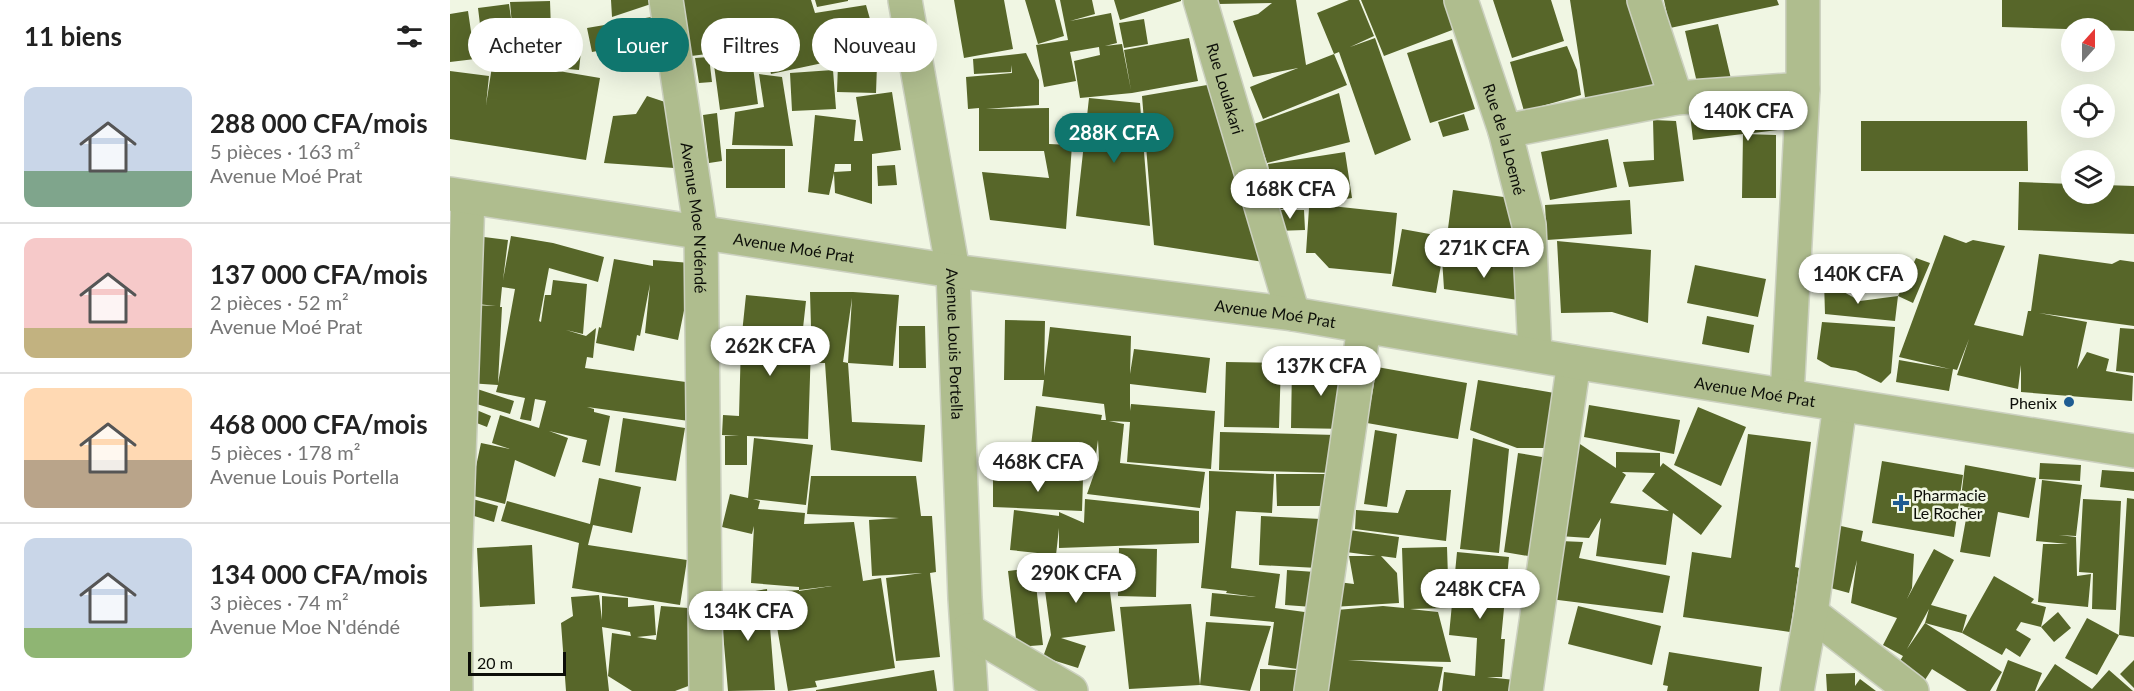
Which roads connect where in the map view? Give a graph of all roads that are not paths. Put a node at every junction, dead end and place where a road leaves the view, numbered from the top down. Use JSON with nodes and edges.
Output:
{"nodes":[{"id":1,"x":666,"y":0,"type":"edge"},
{"id":2,"x":906,"y":0,"type":"edge"},
{"id":3,"x":1200,"y":0,"type":"edge"},
{"id":4,"x":1461,"y":0,"type":"edge"},
{"id":5,"x":1644,"y":0,"type":"edge"},
{"id":6,"x":1803,"y":0,"type":"edge"},
{"id":7,"x":1803,"y":89,"type":"junction"},
{"id":8,"x":1676,"y":98,"type":"junction"},
{"id":9,"x":1505,"y":131,"type":"junction"},
{"id":10,"x":459,"y":196,"type":"edge"},
{"id":11,"x":701,"y":232,"type":"junction"},
{"id":12,"x":953,"y":271,"type":"junction"},
{"id":13,"x":1293,"y":314,"type":"junction"},
{"id":14,"x":1364,"y":327,"type":"junction"},
{"id":15,"x":1535,"y":354,"type":"junction"},
{"id":16,"x":1574,"y":362,"type":"junction"},
{"id":17,"x":1787,"y":396,"type":"junction"},
{"id":18,"x":1840,"y":405,"type":"junction"},
{"id":19,"x":2134,"y":451,"type":"edge"},
{"id":20,"x":1811,"y":613,"type":"junction"},
{"id":21,"x":968,"y":630,"type":"junction"},
{"id":22,"x":456,"y":691,"type":"edge"},
{"id":23,"x":706,"y":691,"type":"edge"},
{"id":24,"x":971,"y":691,"type":"edge"},
{"id":25,"x":1071,"y":691,"type":"edge"},
{"id":26,"x":1311,"y":691,"type":"edge"},
{"id":27,"x":1526,"y":691,"type":"edge"},
{"id":28,"x":1797,"y":691,"type":"edge"},
{"id":29,"x":1912,"y":691,"type":"edge"}],
"edges":[{"from":1,"to":11,"type":"street","name":"Avenue Moe N'déndé"},
{"from":2,"to":12,"type":"street","name":"Avenue Louis Portella"},
{"from":3,"to":13,"type":"street","name":"Rue Loulakari"},
{"from":4,"to":9,"type":"street","name":"Rue de la Loemé"},
{"from":5,"to":8,"type":"street"},
{"from":6,"to":7,"type":"street"},
{"from":7,"to":8,"type":"street"},
{"from":7,"to":17,"type":"street"},
{"from":8,"to":9,"type":"street"},
{"from":9,"to":15,"type":"street","name":"Rue de la Loemé"},
{"from":10,"to":11,"type":"street","name":"Avenue Moé Prat"},
{"from":10,"to":22,"type":"street"},
{"from":11,"to":12,"type":"street","name":"Avenue Moé Prat"},
{"from":11,"to":23,"type":"street","name":"Avenue Moe N'déndé"},
{"from":12,"to":13,"type":"street","name":"Avenue Moé Prat"},
{"from":12,"to":21,"type":"street","name":"Avenue Louis Portella"},
{"from":13,"to":14,"type":"street","name":"Avenue Moé Prat"},
{"from":14,"to":15,"type":"street","name":"Avenue Moé Prat"},
{"from":14,"to":26,"type":"street"},
{"from":15,"to":16,"type":"street","name":"Avenue Moé Prat"},
{"from":16,"to":17,"type":"street","name":"Avenue Moé Prat"},
{"from":16,"to":27,"type":"street"},
{"from":17,"to":18,"type":"street","name":"Avenue Moé Prat"},
{"from":18,"to":19,"type":"street","name":"Avenue Moé Prat"},
{"from":18,"to":20,"type":"street"},
{"from":20,"to":28,"type":"street"},
{"from":20,"to":29,"type":"street"},
{"from":21,"to":24,"type":"street","name":"Avenue Louis Portella"},
{"from":21,"to":25,"type":"street"}]}
